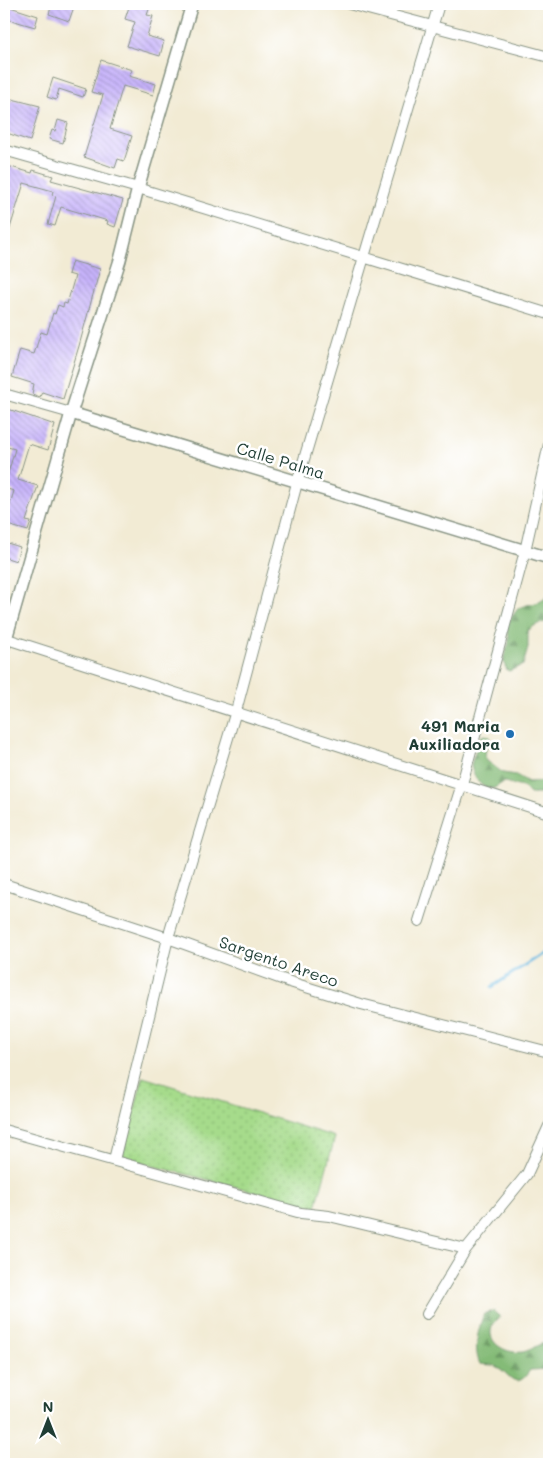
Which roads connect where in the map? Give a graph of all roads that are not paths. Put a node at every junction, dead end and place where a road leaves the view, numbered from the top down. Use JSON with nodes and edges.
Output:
{"nodes":[{"id":1,"x":192,"y":4,"type":"edge"},
{"id":2,"x":349,"y":4,"type":"edge"},
{"id":3,"x":439,"y":4,"type":"edge"},
{"id":4,"x":432,"y":26,"type":"junction"},
{"id":5,"x":549,"y":57,"type":"edge"},
{"id":6,"x":4,"y":150,"type":"edge"},
{"id":7,"x":138,"y":188,"type":"junction"},
{"id":8,"x":363,"y":257,"type":"junction"},
{"id":9,"x":549,"y":314,"type":"edge"},
{"id":10,"x":4,"y":394,"type":"edge"},
{"id":11,"x":71,"y":413,"type":"junction"},
{"id":12,"x":549,"y":444,"type":"edge"},
{"id":13,"x":297,"y":483,"type":"junction"},
{"id":14,"x":524,"y":551,"type":"junction"},
{"id":15,"x":549,"y":558,"type":"edge"},
{"id":16,"x":4,"y":641,"type":"edge"},
{"id":17,"x":236,"y":711,"type":"junction"},
{"id":18,"x":462,"y":784,"type":"junction"},
{"id":19,"x":549,"y":813,"type":"edge"},
{"id":20,"x":4,"y":884,"type":"edge"},
{"id":21,"x":419,"y":921,"type":"dead end"},
{"id":22,"x":168,"y":938,"type":"junction"},
{"id":23,"x":549,"y":1052,"type":"edge"},
{"id":24,"x":549,"y":1126,"type":"edge"},
{"id":25,"x":4,"y":1130,"type":"edge"},
{"id":26,"x":114,"y":1160,"type":"junction"},
{"id":27,"x":466,"y":1249,"type":"junction"},
{"id":28,"x":427,"y":1314,"type":"dead end"}],
"edges":[{"from":1,"to":7,"type":"street"},
{"from":2,"to":4,"type":"street"},
{"from":3,"to":4,"type":"street"},
{"from":4,"to":5,"type":"street"},
{"from":4,"to":8,"type":"street"},
{"from":6,"to":7,"type":"street"},
{"from":7,"to":8,"type":"street"},
{"from":7,"to":11,"type":"street"},
{"from":8,"to":9,"type":"street"},
{"from":8,"to":13,"type":"street"},
{"from":10,"to":11,"type":"street","name":"Calle Palma"},
{"from":11,"to":13,"type":"street","name":"Calle Palma"},
{"from":11,"to":16,"type":"street"},
{"from":12,"to":14,"type":"street"},
{"from":13,"to":14,"type":"street","name":"Calle Palma"},
{"from":13,"to":17,"type":"street"},
{"from":14,"to":15,"type":"street","name":"Calle Palma"},
{"from":14,"to":18,"type":"street"},
{"from":16,"to":17,"type":"street"},
{"from":17,"to":18,"type":"street"},
{"from":17,"to":22,"type":"street"},
{"from":18,"to":19,"type":"street"},
{"from":18,"to":21,"type":"street"},
{"from":20,"to":22,"type":"street","name":"Sargento Areco"},
{"from":22,"to":23,"type":"street","name":"Sargento Areco"},
{"from":22,"to":26,"type":"street"},
{"from":24,"to":27,"type":"street"},
{"from":25,"to":26,"type":"street"},
{"from":26,"to":27,"type":"street"},
{"from":27,"to":28,"type":"street"}]}
